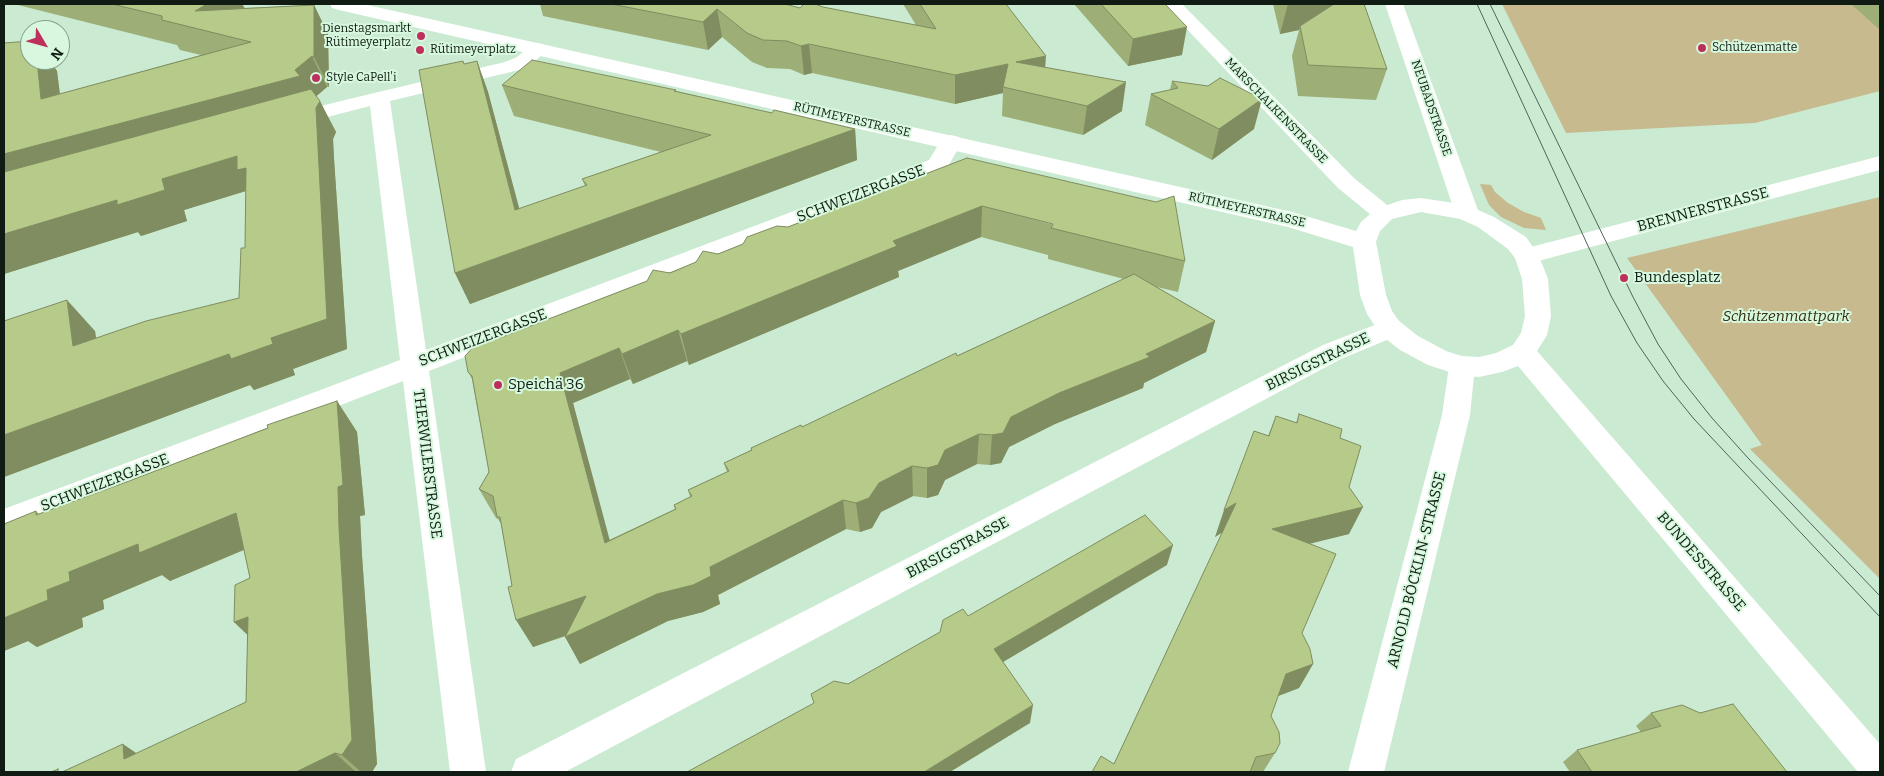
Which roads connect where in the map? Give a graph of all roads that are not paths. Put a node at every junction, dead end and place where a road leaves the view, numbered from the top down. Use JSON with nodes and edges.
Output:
{"nodes":[{"id":1,"x":339,"y":4,"type":"edge"},
{"id":2,"x":1172,"y":4,"type":"edge"},
{"id":3,"x":1394,"y":4,"type":"edge"},
{"id":4,"x":370,"y":7,"type":"edge"},
{"id":5,"x":538,"y":49,"type":"junction"},
{"id":6,"x":379,"y":97,"type":"junction"},
{"id":7,"x":270,"y":126,"type":"edge"},
{"id":8,"x":951,"y":142,"type":"junction"},
{"id":9,"x":1880,"y":163,"type":"edge"},
{"id":10,"x":1466,"y":213,"type":"junction"},
{"id":11,"x":1384,"y":214,"type":"junction"},
{"id":12,"x":1364,"y":242,"type":"junction"},
{"id":13,"x":1527,"y":256,"type":"junction"},
{"id":14,"x":1390,"y":328,"type":"junction"},
{"id":15,"x":1522,"y":352,"type":"junction"},
{"id":16,"x":414,"y":364,"type":"junction"},
{"id":17,"x":1462,"y":366,"type":"junction"},
{"id":18,"x":4,"y":522,"type":"edge"},
{"id":19,"x":1880,"y":771,"type":"edge"},
{"id":20,"x":468,"y":772,"type":"edge"},
{"id":21,"x":529,"y":772,"type":"edge"},
{"id":22,"x":1366,"y":772,"type":"edge"}],
"edges":[{"from":1,"to":4,"type":"street","name":"RÜTIMEYERSTRASSE"},
{"from":2,"to":11,"type":"street","name":"MARSCHALKENSTRASSE"},
{"from":3,"to":10,"type":"street","name":"NEUBADSTRASSE"},
{"from":4,"to":5,"type":"street","name":"RÜTIMEYERSTRASSE"},
{"from":5,"to":6,"type":"street"},
{"from":5,"to":8,"type":"street","name":"RÜTIMEYERSTRASSE"},
{"from":6,"to":7,"type":"street"},
{"from":6,"to":16,"type":"street","name":"THERWILERSTRASSE"},
{"from":8,"to":12,"type":"street","name":"RÜTIMEYERSTRASSE"},
{"from":8,"to":16,"type":"street","name":"SCHWEIZERGASSE"},
{"from":9,"to":13,"type":"street","name":"BRENNERSTRASSE"},
{"from":10,"to":11,"type":"street"},
{"from":10,"to":13,"type":"street"},
{"from":11,"to":12,"type":"street"},
{"from":12,"to":14,"type":"street"},
{"from":13,"to":15,"type":"street"},
{"from":14,"to":17,"type":"street"},
{"from":14,"to":21,"type":"street","name":"BIRSIGSTRASSE"},
{"from":15,"to":17,"type":"street"},
{"from":15,"to":19,"type":"street","name":"BUNDESSTRASSE"},
{"from":16,"to":18,"type":"street","name":"SCHWEIZERGASSE"},
{"from":16,"to":20,"type":"street","name":"THERWILERSTRASSE"},
{"from":17,"to":22,"type":"street","name":"ARNOLD BÖCKLIN-STRASSE"}]}
